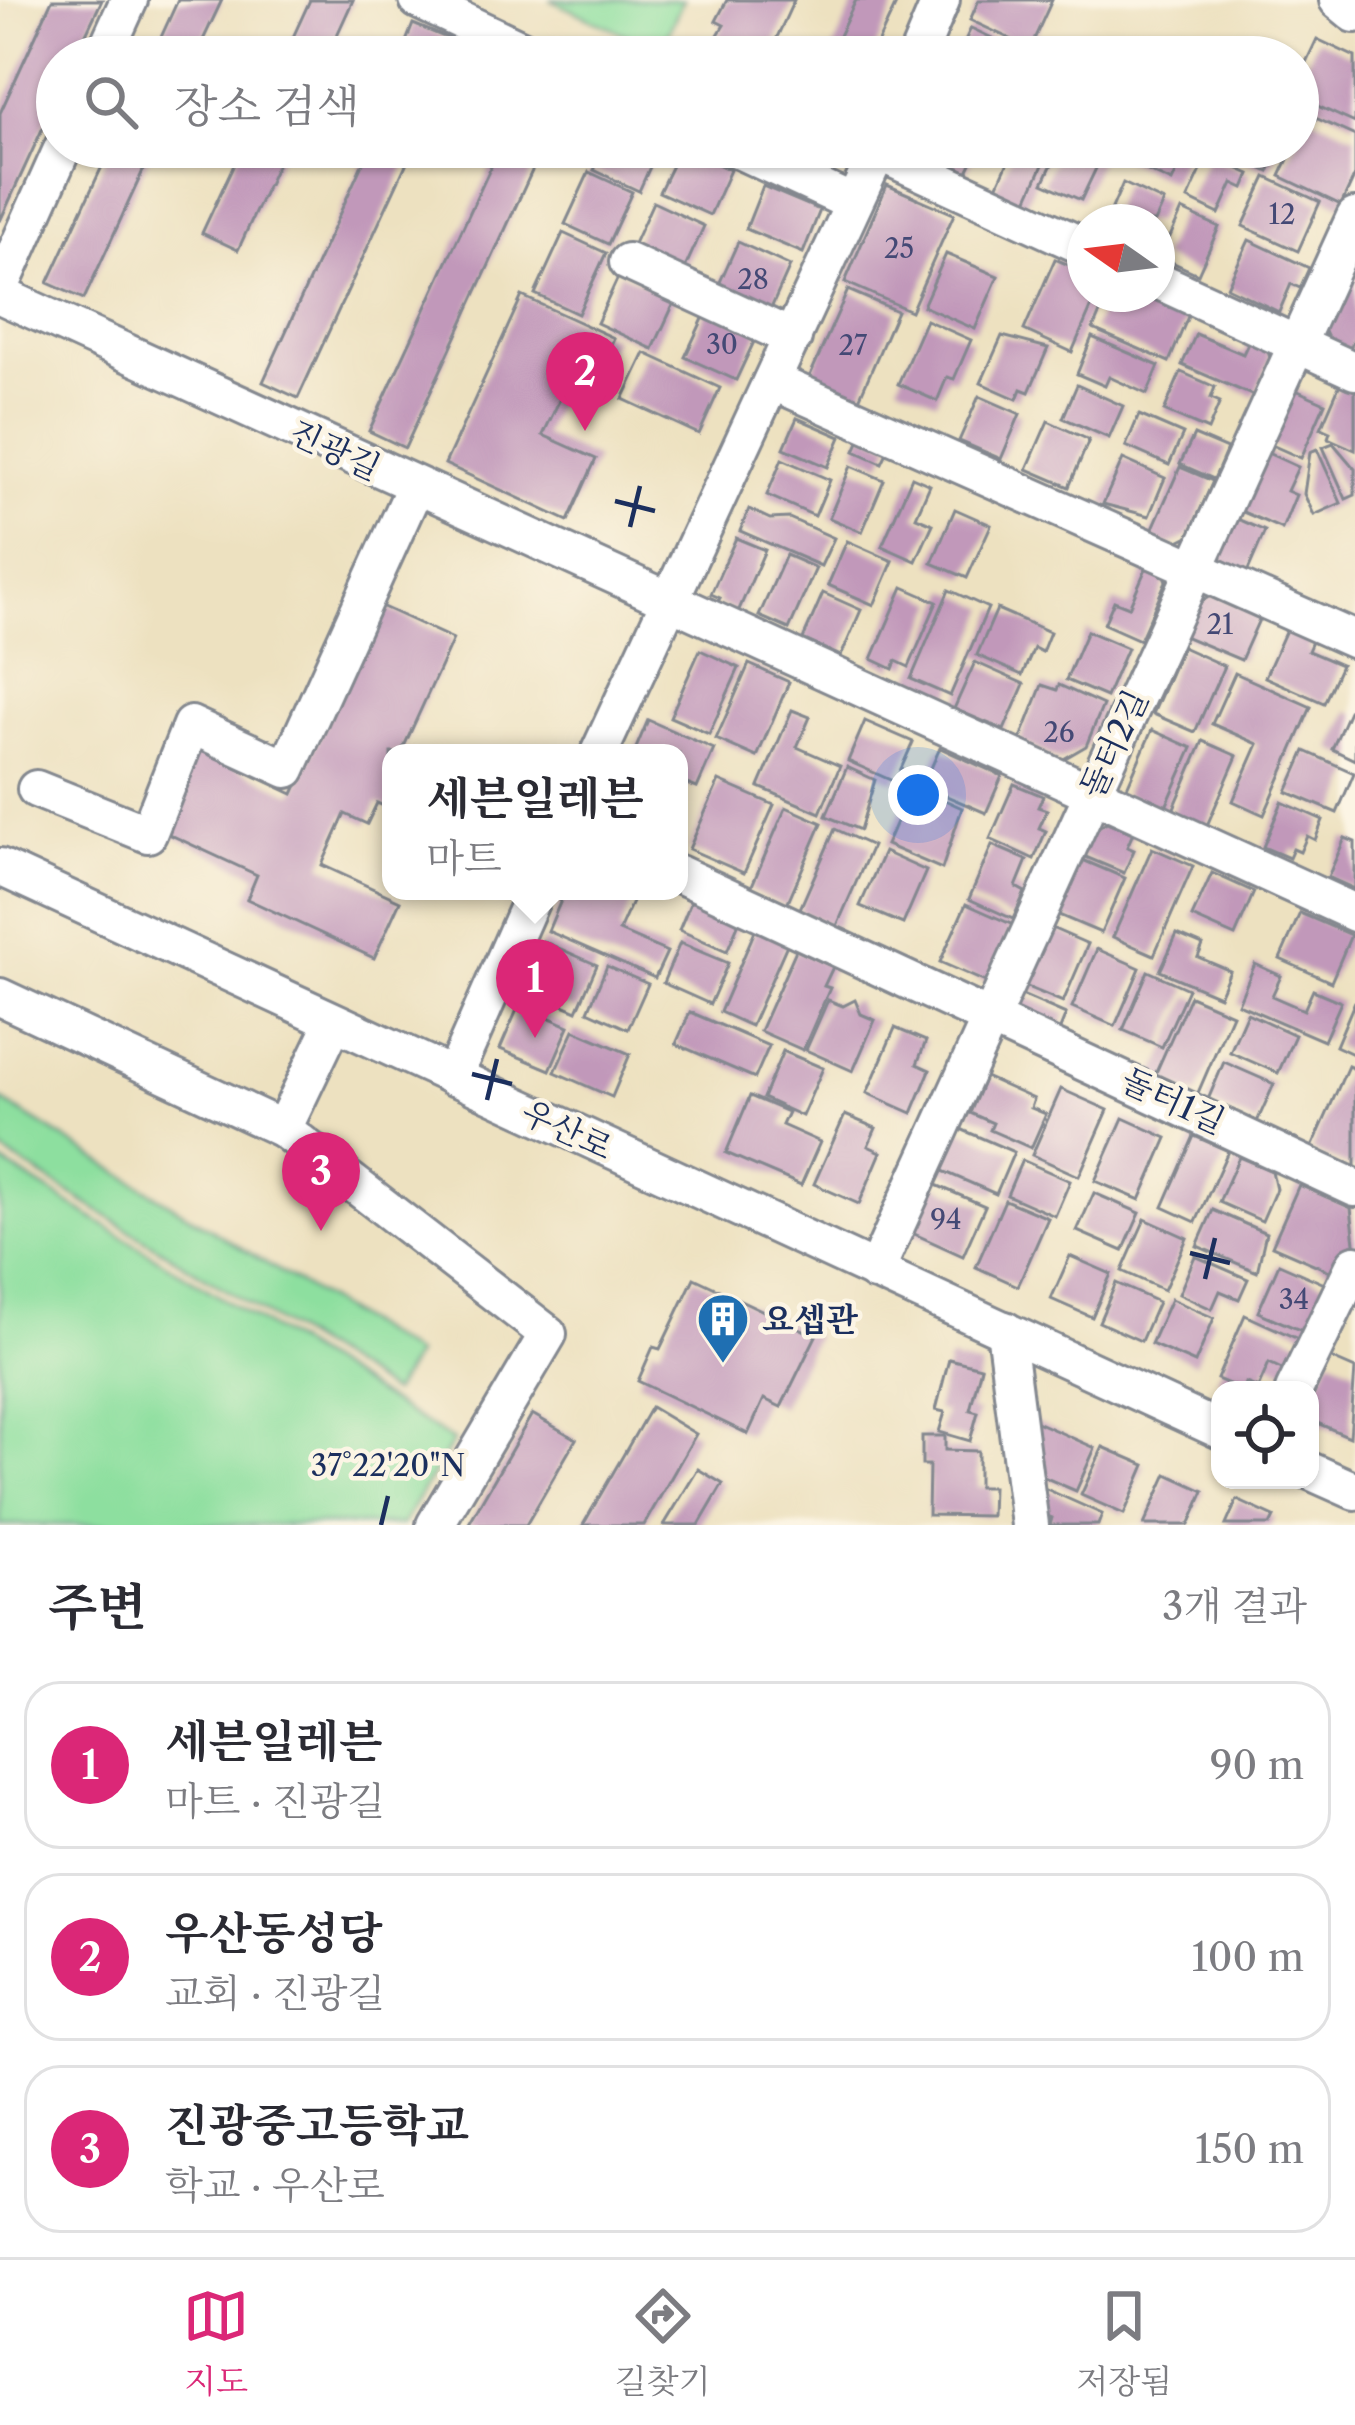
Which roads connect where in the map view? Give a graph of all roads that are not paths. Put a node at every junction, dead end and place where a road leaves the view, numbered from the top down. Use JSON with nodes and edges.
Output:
{"nodes":[{"id":1,"x":129,"y":0,"type":"edge"},
{"id":2,"x":418,"y":0,"type":"edge"},
{"id":3,"x":941,"y":0,"type":"edge"},
{"id":4,"x":1338,"y":0,"type":"edge"},
{"id":5,"x":1355,"y":14,"type":"edge"},
{"id":6,"x":113,"y":36,"type":"edge"},
{"id":7,"x":494,"y":36,"type":"edge"},
{"id":8,"x":926,"y":36,"type":"edge"},
{"id":9,"x":54,"y":168,"type":"edge"},
{"id":10,"x":777,"y":168,"type":"edge"},
{"id":11,"x":870,"y":168,"type":"edge"},
{"id":12,"x":917,"y":168,"type":"edge"},
{"id":13,"x":853,"y":203,"type":"junction"},
{"id":14,"x":1355,"y":218,"type":"edge"},
{"id":15,"x":1067,"y":239,"type":"edge"},
{"id":16,"x":628,"y":262,"type":"dead end"},
{"id":17,"x":1175,"y":288,"type":"edge"},
{"id":18,"x":0,"y":291,"type":"edge"},
{"id":19,"x":793,"y":338,"type":"junction"},
{"id":20,"x":1297,"y":344,"type":"junction"},
{"id":21,"x":1355,"y":371,"type":"edge"},
{"id":22,"x":772,"y":381,"type":"junction"},
{"id":23,"x":415,"y":487,"type":"junction"},
{"id":24,"x":1196,"y":569,"type":"junction"},
{"id":25,"x":670,"y":604,"type":"junction"},
{"id":26,"x":1355,"y":640,"type":"edge"},
{"id":27,"x":603,"y":744,"type":"edge"},
{"id":28,"x":36,"y":789,"type":"dead end"},
{"id":29,"x":1090,"y":796,"type":"junction"},
{"id":30,"x":0,"y":867,"type":"edge"},
{"id":31,"x":688,"y":878,"type":"edge"},
{"id":32,"x":532,"y":900,"type":"edge"},
{"id":33,"x":1355,"y":914,"type":"edge"},
{"id":34,"x":0,"y":997,"type":"edge"},
{"id":35,"x":991,"y":1015,"type":"junction"},
{"id":36,"x":334,"y":1022,"type":"junction"},
{"id":37,"x":452,"y":1077,"type":"junction"},
{"id":38,"x":283,"y":1129,"type":"junction"},
{"id":39,"x":1355,"y":1188,"type":"edge"},
{"id":40,"x":1355,"y":1264,"type":"edge"},
{"id":41,"x":874,"y":1272,"type":"junction"},
{"id":42,"x":1005,"y":1330,"type":"junction"},
{"id":43,"x":1298,"y":1381,"type":"edge"},
{"id":44,"x":1211,"y":1426,"type":"edge"},
{"id":45,"x":1319,"y":1475,"type":"edge"},
{"id":46,"x":1355,"y":1491,"type":"edge"},
{"id":47,"x":435,"y":1525,"type":"edge"},
{"id":48,"x":1030,"y":1525,"type":"edge"}],
"edges":[{"from":1,"to":6,"type":"street"},
{"from":2,"to":7,"type":"street"},
{"from":3,"to":8,"type":"street"},
{"from":4,"to":5,"type":"street"},
{"from":9,"to":18,"type":"street"},
{"from":10,"to":13,"type":"street"},
{"from":11,"to":13,"type":"street"},
{"from":12,"to":15,"type":"street"},
{"from":13,"to":19,"type":"street"},
{"from":14,"to":20,"type":"street","name":"돌터2길"},
{"from":16,"to":19,"type":"street"},
{"from":17,"to":20,"type":"street"},
{"from":18,"to":23,"type":"street","name":"진광길"},
{"from":19,"to":22,"type":"street"},
{"from":20,"to":21,"type":"street"},
{"from":20,"to":24,"type":"street","name":"돌터2길"},
{"from":22,"to":24,"type":"street"},
{"from":22,"to":25,"type":"street"},
{"from":23,"to":25,"type":"street","name":"진광길"},
{"from":23,"to":28,"type":"street"},
{"from":24,"to":26,"type":"street"},
{"from":24,"to":29,"type":"street","name":"돌터2길"},
{"from":25,"to":27,"type":"street"},
{"from":25,"to":29,"type":"street","name":"진광길"},
{"from":29,"to":33,"type":"street"},
{"from":29,"to":35,"type":"street","name":"돌터2길"},
{"from":30,"to":36,"type":"street","name":"우산로"},
{"from":31,"to":35,"type":"street"},
{"from":32,"to":37,"type":"street"},
{"from":34,"to":38,"type":"street"},
{"from":35,"to":39,"type":"street","name":"돌터1길"},
{"from":35,"to":41,"type":"street","name":"돌터2길"},
{"from":36,"to":37,"type":"street","name":"우산로"},
{"from":36,"to":38,"type":"street"},
{"from":37,"to":41,"type":"street","name":"우산로"},
{"from":38,"to":47,"type":"street"},
{"from":40,"to":43,"type":"street"},
{"from":41,"to":42,"type":"street","name":"우산로"},
{"from":42,"to":44,"type":"street","name":"우산로"},
{"from":42,"to":48,"type":"street"},
{"from":45,"to":46,"type":"street"}]}
